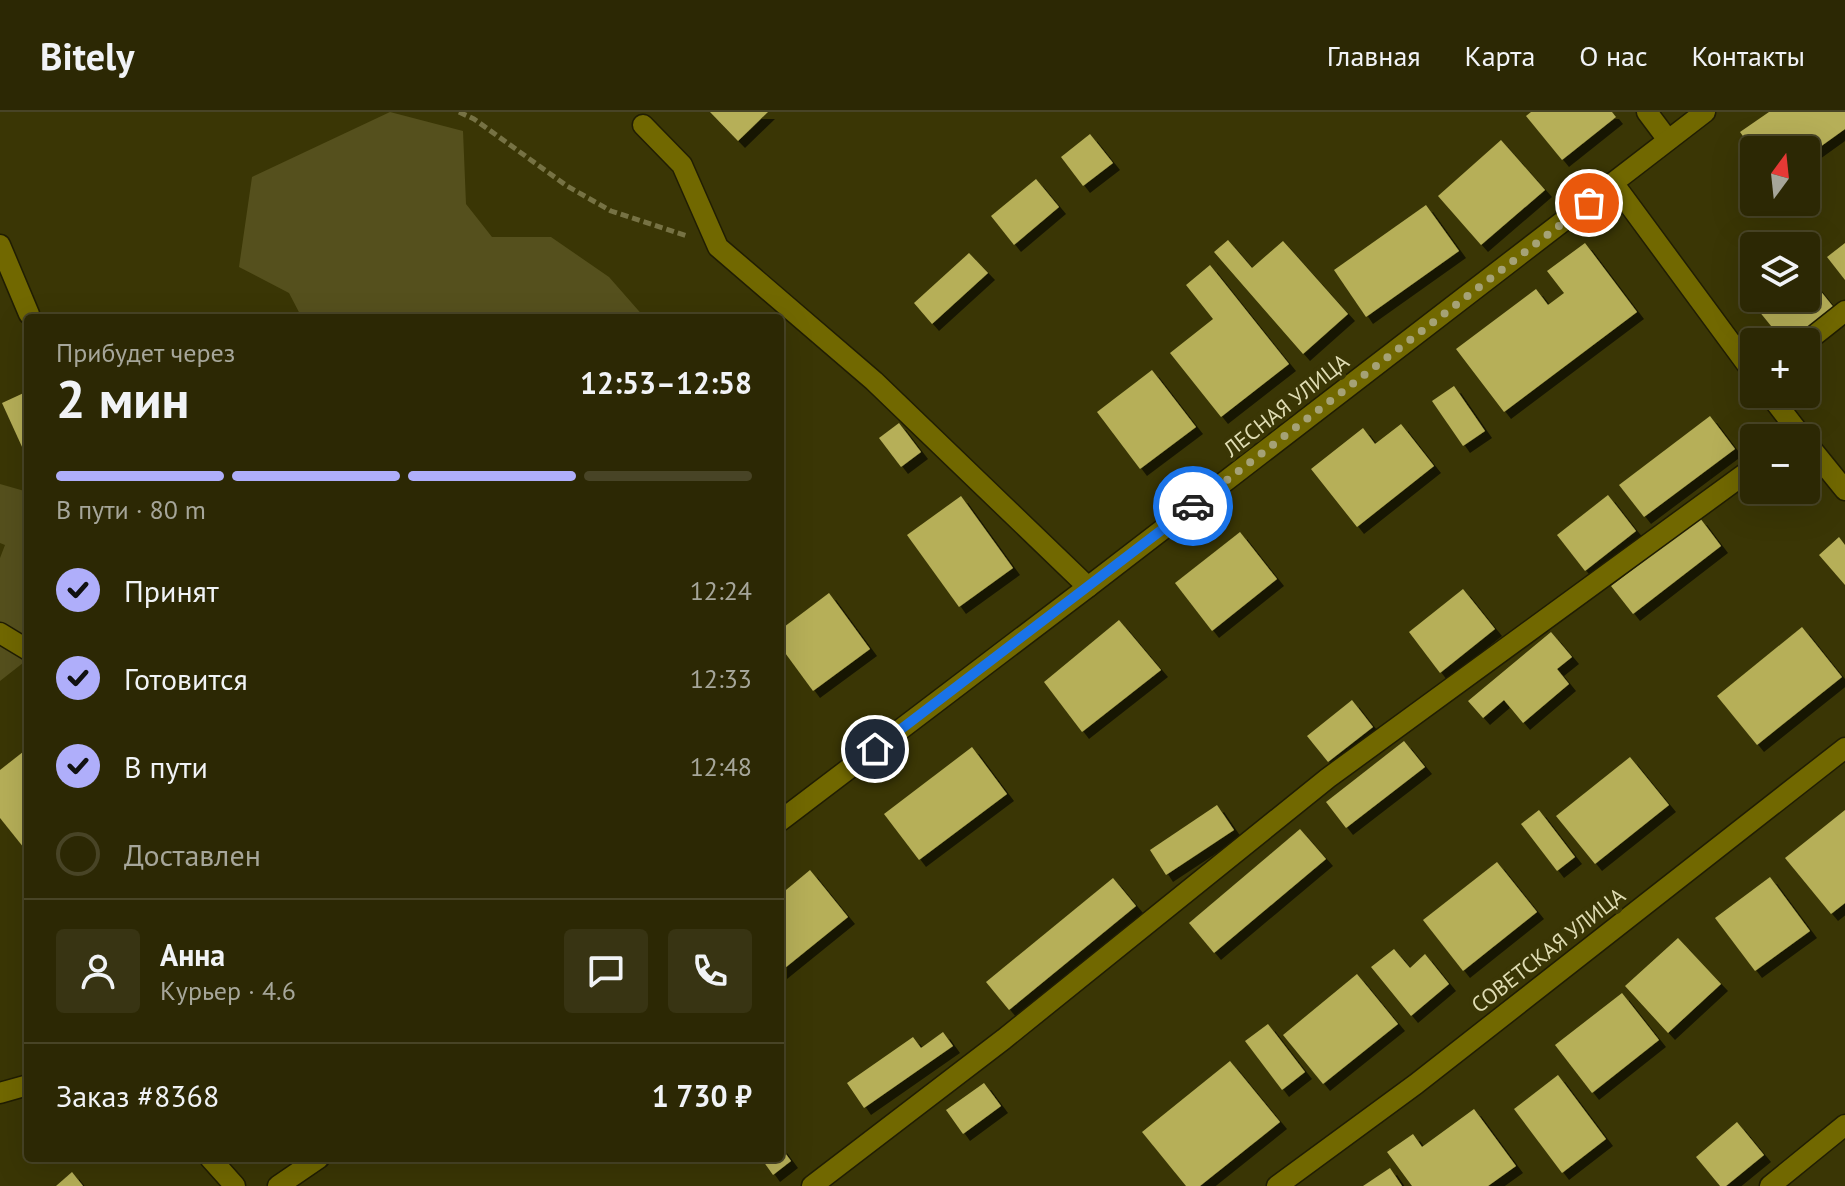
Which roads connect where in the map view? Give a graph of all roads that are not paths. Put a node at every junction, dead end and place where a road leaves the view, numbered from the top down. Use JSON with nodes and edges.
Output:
{"nodes":[{"id":1,"x":1647,"y":112,"type":"edge"},
{"id":2,"x":1705,"y":112,"type":"edge"},
{"id":3,"x":643,"y":125,"type":"dead end"},
{"id":4,"x":1668,"y":140,"type":"junction"},
{"id":5,"x":1614,"y":184,"type":"junction"},
{"id":6,"x":0,"y":245,"type":"edge"},
{"id":7,"x":1845,"y":311,"type":"edge"},
{"id":8,"x":29,"y":314,"type":"dead end"},
{"id":9,"x":1820,"y":331,"type":"edge"},
{"id":10,"x":1740,"y":355,"type":"edge"},
{"id":11,"x":1820,"y":460,"type":"edge"},
{"id":12,"x":1740,"y":477,"type":"edge"},
{"id":13,"x":1845,"y":490,"type":"edge"},
{"id":14,"x":1088,"y":587,"type":"junction"},
{"id":15,"x":0,"y":633,"type":"edge"},
{"id":16,"x":24,"y":648,"type":"edge"},
{"id":17,"x":1845,"y":748,"type":"edge"},
{"id":18,"x":784,"y":818,"type":"edge"},
{"id":19,"x":24,"y":1086,"type":"edge"},
{"id":20,"x":0,"y":1093,"type":"edge"},
{"id":21,"x":1845,"y":1125,"type":"edge"},
{"id":22,"x":214,"y":1162,"type":"edge"},
{"id":23,"x":313,"y":1162,"type":"edge"},
{"id":24,"x":235,"y":1186,"type":"edge"},
{"id":25,"x":278,"y":1186,"type":"edge"},
{"id":26,"x":812,"y":1186,"type":"edge"},
{"id":27,"x":1277,"y":1186,"type":"edge"},
{"id":28,"x":1770,"y":1186,"type":"edge"}],
"edges":[{"from":1,"to":4,"type":"street"},
{"from":2,"to":4,"type":"street","name":"ЛЕСНАЯ УЛИЦА"},
{"from":3,"to":14,"type":"street"},
{"from":4,"to":5,"type":"street","name":"ЛЕСНАЯ УЛИЦА"},
{"from":5,"to":10,"type":"street"},
{"from":5,"to":14,"type":"street","name":"ЛЕСНАЯ УЛИЦА"},
{"from":6,"to":8,"type":"street"},
{"from":7,"to":9,"type":"street"},
{"from":11,"to":13,"type":"street"},
{"from":12,"to":26,"type":"street"},
{"from":14,"to":18,"type":"street","name":"ЛЕСНАЯ УЛИЦА"},
{"from":15,"to":16,"type":"street"},
{"from":17,"to":27,"type":"street","name":"СОВЕТСКАЯ УЛИЦА"},
{"from":19,"to":20,"type":"street"},
{"from":21,"to":28,"type":"street"},
{"from":22,"to":24,"type":"street"},
{"from":23,"to":25,"type":"street"}]}
